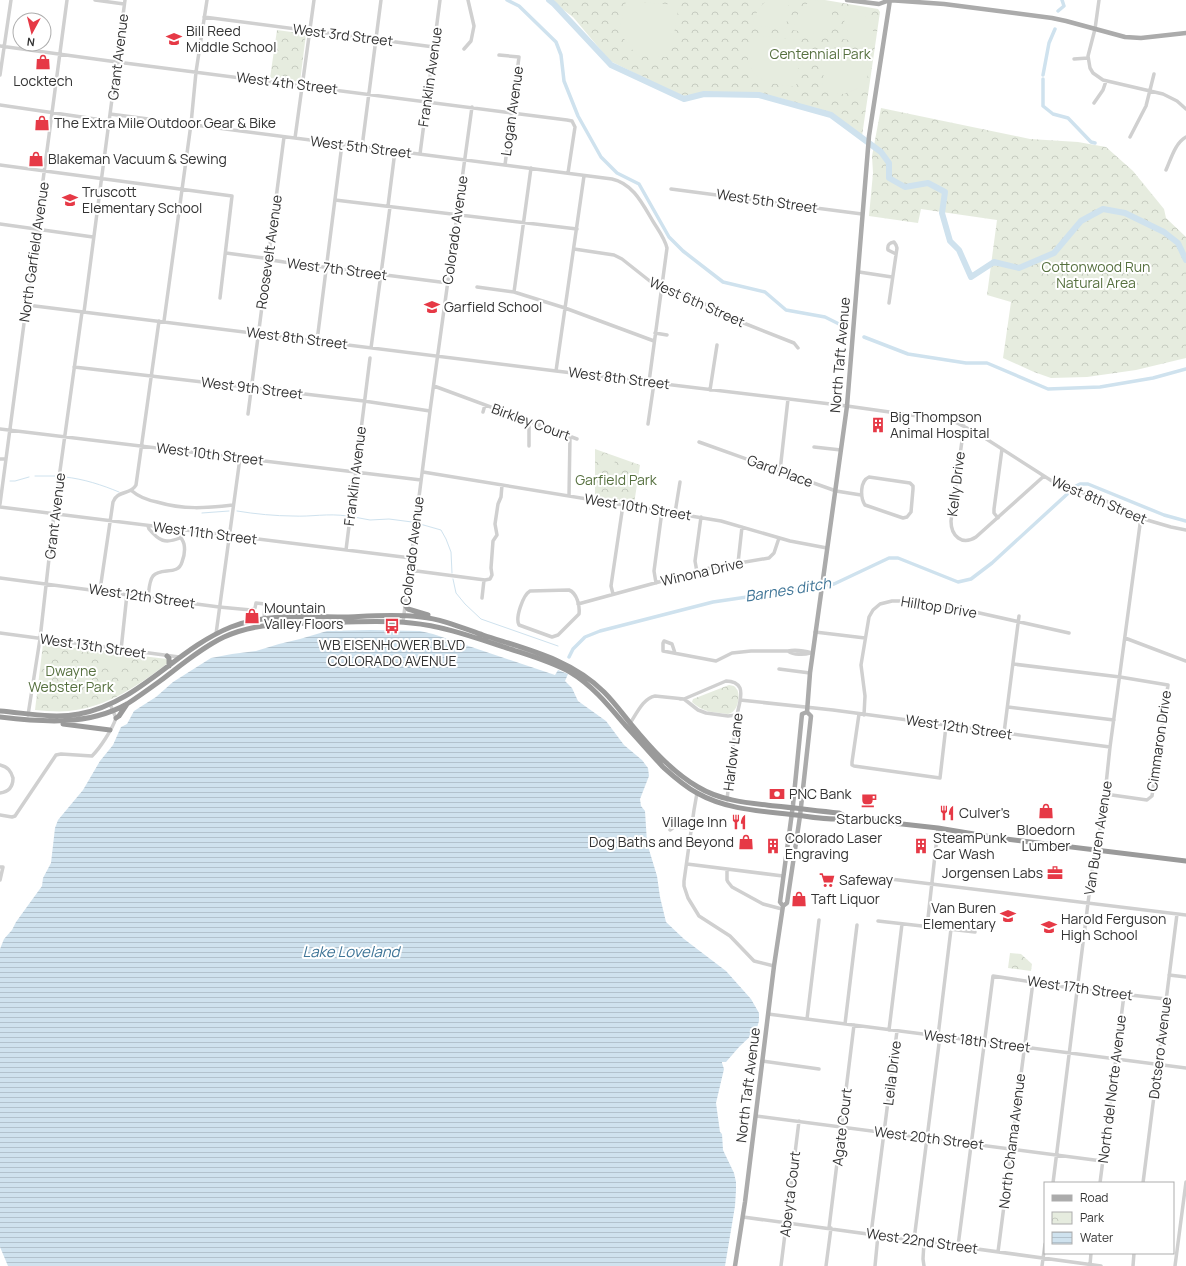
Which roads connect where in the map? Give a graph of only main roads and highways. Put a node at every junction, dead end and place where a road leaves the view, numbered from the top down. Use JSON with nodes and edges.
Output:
{"nodes":[{"id":1,"x":847,"y":0,"type":"edge"},
{"id":2,"x":889,"y":0,"type":"edge"},
{"id":3,"x":1186,"y":33,"type":"edge"},
{"id":4,"x":405,"y":605,"type":"road end"},
{"id":5,"x":264,"y":619,"type":"junction"},
{"id":6,"x":432,"y":619,"type":"junction"},
{"id":7,"x":256,"y":627,"type":"junction"},
{"id":8,"x":167,"y":656,"type":"road end"},
{"id":9,"x":169,"y":666,"type":"junction"},
{"id":10,"x":127,"y":704,"type":"junction"},
{"id":11,"x":807,"y":709,"type":"junction"},
{"id":12,"x":0,"y":711,"type":"edge"},
{"id":13,"x":0,"y":717,"type":"edge"},
{"id":14,"x":116,"y":718,"type":"road end"},
{"id":15,"x":55,"y":722,"type":"junction"},
{"id":16,"x":629,"y":726,"type":"junction"},
{"id":17,"x":110,"y":730,"type":"road end"},
{"id":18,"x":698,"y":791,"type":"junction"},
{"id":19,"x":793,"y":808,"type":"junction"},
{"id":20,"x":801,"y":808,"type":"junction"},
{"id":21,"x":792,"y":815,"type":"junction"},
{"id":22,"x":800,"y":816,"type":"junction"},
{"id":23,"x":848,"y":818,"type":"junction"},
{"id":24,"x":1186,"y":861,"type":"edge"},
{"id":25,"x":782,"y":908,"type":"junction"},
{"id":26,"x":735,"y":1266,"type":"edge"}],
"edges":[{"from":1,"to":2,"type":"main road"},
{"from":2,"to":3,"type":"main road"},
{"from":2,"to":11,"type":"main road","name":"North Taft Avenue"},
{"from":4,"to":6,"type":"highway"},
{"from":5,"to":6,"type":"highway"},
{"from":5,"to":7,"type":"highway"},
{"from":5,"to":9,"type":"highway"},
{"from":6,"to":16,"type":"highway"},
{"from":7,"to":10,"type":"highway"},
{"from":7,"to":16,"type":"highway"},
{"from":8,"to":9,"type":"highway"},
{"from":9,"to":12,"type":"highway"},
{"from":10,"to":14,"type":"highway"},
{"from":10,"to":15,"type":"highway"},
{"from":11,"to":19,"type":"main road","name":"North Taft Avenue"},
{"from":11,"to":20,"type":"main road","name":"North Taft Avenue"},
{"from":13,"to":15,"type":"highway"},
{"from":15,"to":17,"type":"highway"},
{"from":16,"to":18,"type":"highway"},
{"from":18,"to":19,"type":"highway"},
{"from":18,"to":21,"type":"highway"},
{"from":19,"to":20,"type":"highway"},
{"from":19,"to":21,"type":"main road","name":"North Taft Avenue"},
{"from":20,"to":22,"type":"main road","name":"North Taft Avenue"},
{"from":20,"to":23,"type":"highway"},
{"from":21,"to":22,"type":"highway"},
{"from":21,"to":25,"type":"main road","name":"North Taft Avenue"},
{"from":22,"to":23,"type":"highway"},
{"from":22,"to":25,"type":"main road","name":"North Taft Avenue"},
{"from":23,"to":24,"type":"highway"},
{"from":25,"to":26,"type":"main road","name":"North Taft Avenue"}]}
